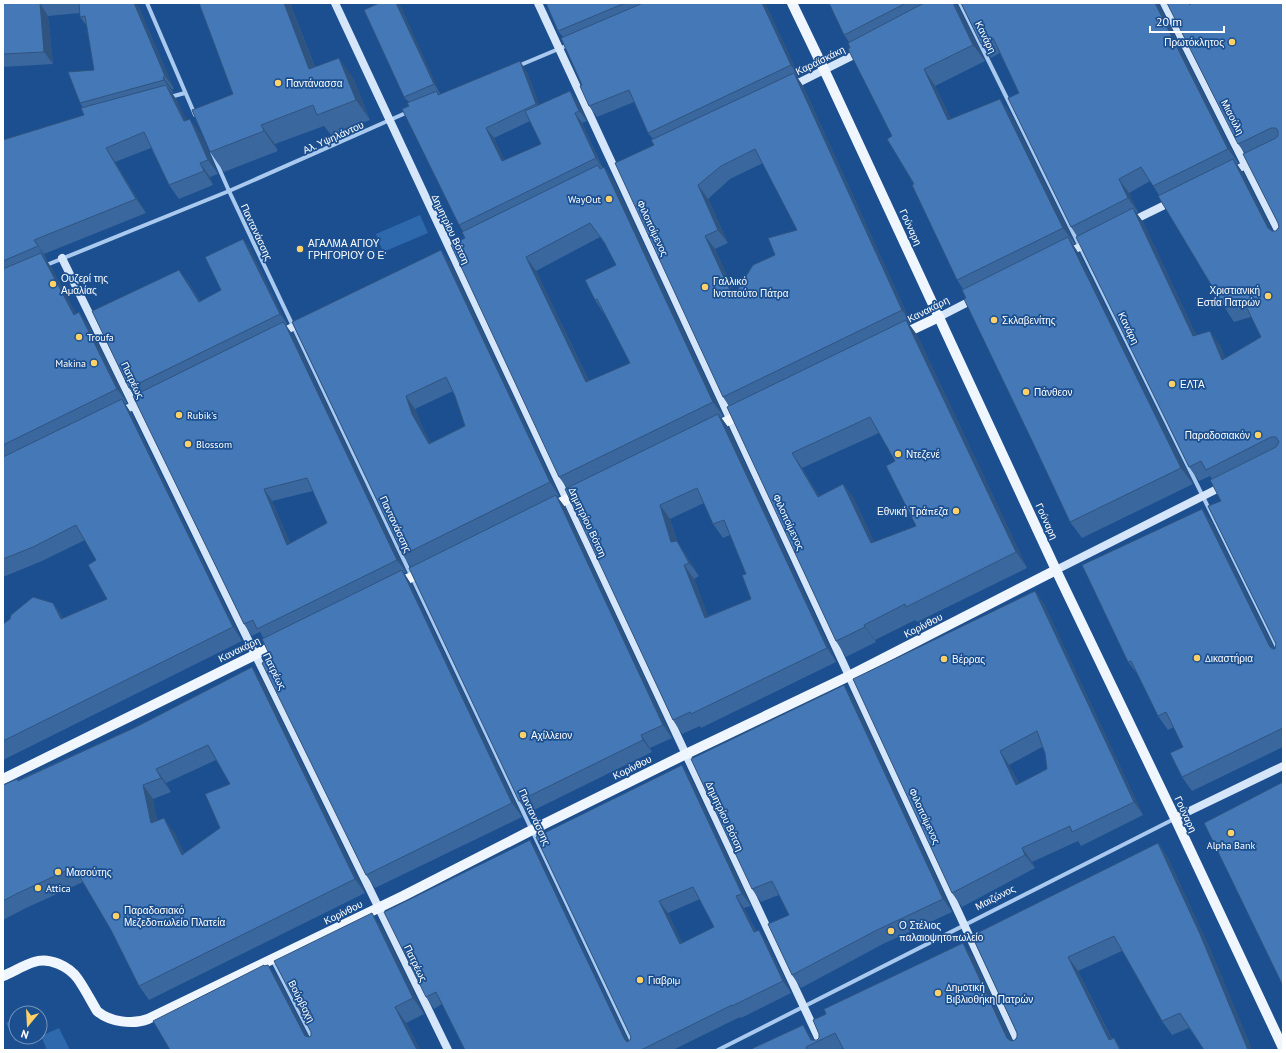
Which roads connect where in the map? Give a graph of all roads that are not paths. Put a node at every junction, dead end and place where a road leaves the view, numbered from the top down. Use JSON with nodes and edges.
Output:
{"nodes":[{"id":1,"x":147,"y":3,"type":"edge"},
{"id":2,"x":335,"y":3,"type":"edge"},
{"id":3,"x":538,"y":3,"type":"edge"},
{"id":4,"x":792,"y":3,"type":"edge"},
{"id":5,"x":960,"y":3,"type":"edge"},
{"id":6,"x":1164,"y":3,"type":"edge"},
{"id":7,"x":574,"y":42,"type":"edge"},
{"id":8,"x":559,"y":49,"type":"junction"},
{"id":9,"x":866,"y":49,"type":"edge"},
{"id":10,"x":510,"y":70,"type":"edge"},
{"id":11,"x":825,"y":70,"type":"junction"},
{"id":12,"x":781,"y":90,"type":"edge"},
{"id":13,"x":185,"y":92,"type":"junction"},
{"id":14,"x":163,"y":99,"type":"edge"},
{"id":15,"x":411,"y":111,"type":"edge"},
{"id":16,"x":390,"y":120,"type":"junction"},
{"id":17,"x":198,"y":121,"type":"edge"},
{"id":18,"x":210,"y":149,"type":"edge"},
{"id":19,"x":1264,"y":156,"type":"edge"},
{"id":20,"x":1245,"y":165,"type":"junction"},
{"id":21,"x":1225,"y":176,"type":"edge"},
{"id":22,"x":229,"y":191,"type":"junction"},
{"id":23,"x":1183,"y":196,"type":"edge"},
{"id":24,"x":1121,"y":227,"type":"edge"},
{"id":25,"x":1100,"y":237,"type":"edge"},
{"id":26,"x":1283,"y":240,"type":"edge"},
{"id":27,"x":1080,"y":247,"type":"junction"},
{"id":28,"x":62,"y":258,"type":"junction"},
{"id":29,"x":1059,"y":258,"type":"edge"},
{"id":30,"x":36,"y":269,"type":"edge"},
{"id":31,"x":981,"y":296,"type":"edge"},
{"id":32,"x":939,"y":317,"type":"junction"},
{"id":33,"x":307,"y":320,"type":"edge"},
{"id":34,"x":293,"y":327,"type":"junction"},
{"id":35,"x":272,"y":337,"type":"edge"},
{"id":36,"x":893,"y":339,"type":"edge"},
{"id":37,"x":155,"y":395,"type":"edge"},
{"id":38,"x":134,"y":405,"type":"junction"},
{"id":39,"x":752,"y":409,"type":"edge"},
{"id":40,"x":114,"y":415,"type":"edge"},
{"id":41,"x":730,"y":420,"type":"junction"},
{"id":42,"x":702,"y":433,"type":"edge"},
{"id":43,"x":1229,"y":483,"type":"edge"},
{"id":44,"x":588,"y":489,"type":"edge"},
{"id":45,"x":1202,"y":496,"type":"junction"},
{"id":46,"x":567,"y":499,"type":"junction"},
{"id":47,"x":538,"y":513,"type":"edge"},
{"id":48,"x":433,"y":566,"type":"edge"},
{"id":49,"x":1056,"y":570,"type":"junction"},
{"id":50,"x":412,"y":577,"type":"junction"},
{"id":51,"x":383,"y":591,"type":"edge"},
{"id":52,"x":291,"y":637,"type":"edge"},
{"id":53,"x":1280,"y":653,"type":"edge"},
{"id":54,"x":255,"y":654,"type":"junction"},
{"id":55,"x":849,"y":676,"type":"junction"},
{"id":56,"x":686,"y":754,"type":"junction"},
{"id":57,"x":1283,"y":766,"type":"edge"},
{"id":58,"x":3,"y":779,"type":"edge"},
{"id":59,"x":1175,"y":818,"type":"junction"},
{"id":60,"x":532,"y":830,"type":"junction"},
{"id":61,"x":379,"y":908,"type":"junction"},
{"id":62,"x":964,"y":924,"type":"junction"},
{"id":63,"x":272,"y":959,"type":"junction"},
{"id":64,"x":3,"y":976,"type":"edge"},
{"id":65,"x":803,"y":1006,"type":"junction"},
{"id":66,"x":315,"y":1043,"type":"edge"},
{"id":67,"x":1283,"y":1048,"type":"edge"},
{"id":68,"x":448,"y":1050,"type":"edge"},
{"id":69,"x":636,"y":1050,"type":"edge"},
{"id":70,"x":718,"y":1050,"type":"edge"},
{"id":71,"x":824,"y":1050,"type":"edge"},
{"id":72,"x":1022,"y":1050,"type":"edge"}],
"edges":[{"from":1,"to":13,"type":"street"},
{"from":2,"to":16,"type":"street","name":"Δημητρίου Βότση"},
{"from":3,"to":8,"type":"street","name":"Φιλοποίμενος"},
{"from":4,"to":11,"type":"main road","name":"Γούναρη"},
{"from":5,"to":27,"type":"street","name":"Κανάρη"},
{"from":6,"to":20,"type":"street","name":"Μιαούλη"},
{"from":7,"to":8,"type":"street"},
{"from":8,"to":10,"type":"street"},
{"from":8,"to":41,"type":"street","name":"Φιλοποίμενος"},
{"from":9,"to":11,"type":"street","name":"Καραϊσκάκη"},
{"from":11,"to":12,"type":"street","name":"Καραϊσκάκη"},
{"from":11,"to":32,"type":"main road","name":"Γούναρη"},
{"from":13,"to":14,"type":"street"},
{"from":13,"to":17,"type":"street"},
{"from":15,"to":16,"type":"street","name":"Αλ. Υψηλάντου"},
{"from":16,"to":22,"type":"street","name":"Αλ. Υψηλάντου"},
{"from":16,"to":46,"type":"street","name":"Δημητρίου Βότση"},
{"from":18,"to":22,"type":"street","name":"Παντανάσσης"},
{"from":19,"to":20,"type":"street"},
{"from":20,"to":21,"type":"street"},
{"from":20,"to":26,"type":"street","name":"Μιαούλη"},
{"from":22,"to":28,"type":"street","name":"Αλ. Υψηλάντου"},
{"from":22,"to":34,"type":"street","name":"Παντανάσσης"},
{"from":23,"to":24,"type":"street"},
{"from":25,"to":27,"type":"street"},
{"from":27,"to":29,"type":"street"},
{"from":27,"to":45,"type":"street","name":"Κανάρη"},
{"from":28,"to":30,"type":"street","name":"Αλ. Υψηλάντου"},
{"from":28,"to":38,"type":"street","name":"Πατρέως"},
{"from":31,"to":32,"type":"street","name":"Κανακάρη"},
{"from":32,"to":36,"type":"main road","name":"Κανακάρη"},
{"from":32,"to":49,"type":"main road","name":"Γούναρη"},
{"from":33,"to":34,"type":"street"},
{"from":34,"to":35,"type":"street"},
{"from":34,"to":50,"type":"street","name":"Παντανάσσης"},
{"from":37,"to":38,"type":"street"},
{"from":38,"to":40,"type":"street"},
{"from":38,"to":54,"type":"street","name":"Πατρέως"},
{"from":39,"to":41,"type":"main road"},
{"from":41,"to":42,"type":"main road"},
{"from":41,"to":55,"type":"street","name":"Φιλοποίμενος"},
{"from":43,"to":45,"type":"street","name":"Κορίνθου"},
{"from":44,"to":46,"type":"main road"},
{"from":45,"to":49,"type":"street","name":"Κορίνθου"},
{"from":45,"to":53,"type":"street","name":"Κανάρη"},
{"from":46,"to":47,"type":"main road"},
{"from":46,"to":56,"type":"street","name":"Δημητρίου Βότση"},
{"from":48,"to":50,"type":"main road"},
{"from":49,"to":55,"type":"main road","name":"Κορίνθου"},
{"from":49,"to":59,"type":"main road","name":"Γούναρη"},
{"from":50,"to":51,"type":"main road"},
{"from":50,"to":60,"type":"street","name":"Παντανάσσης"},
{"from":52,"to":54,"type":"main road","name":"Κανακάρη"},
{"from":54,"to":58,"type":"main road","name":"Κανακάρη"},
{"from":54,"to":61,"type":"street","name":"Πατρέως"},
{"from":55,"to":56,"type":"main road","name":"Κορίνθου"},
{"from":55,"to":62,"type":"street","name":"Φιλοποίμενος"},
{"from":56,"to":60,"type":"main road","name":"Κορίνθου"},
{"from":56,"to":65,"type":"street","name":"Δημητρίου Βότση"},
{"from":57,"to":59,"type":"street","name":"Μαιζώνος"},
{"from":59,"to":62,"type":"street","name":"Μαιζώνος"},
{"from":59,"to":67,"type":"main road","name":"Γούναρη"},
{"from":60,"to":61,"type":"main road","name":"Κορίνθου"},
{"from":60,"to":69,"type":"street","name":"Παντανάσσης"},
{"from":61,"to":63,"type":"main road","name":"Κορίνθου"},
{"from":61,"to":68,"type":"street","name":"Πατρέως"},
{"from":62,"to":65,"type":"street","name":"Μαιζώνος"},
{"from":62,"to":72,"type":"street","name":"Φιλοποίμενος"},
{"from":63,"to":64,"type":"main road","name":"Κορίνθου"},
{"from":63,"to":66,"type":"street","name":"Βούρβαχη"},
{"from":65,"to":70,"type":"street","name":"Μαιζώνος"},
{"from":65,"to":71,"type":"street","name":"Δημητρίου Βότση"}]}
